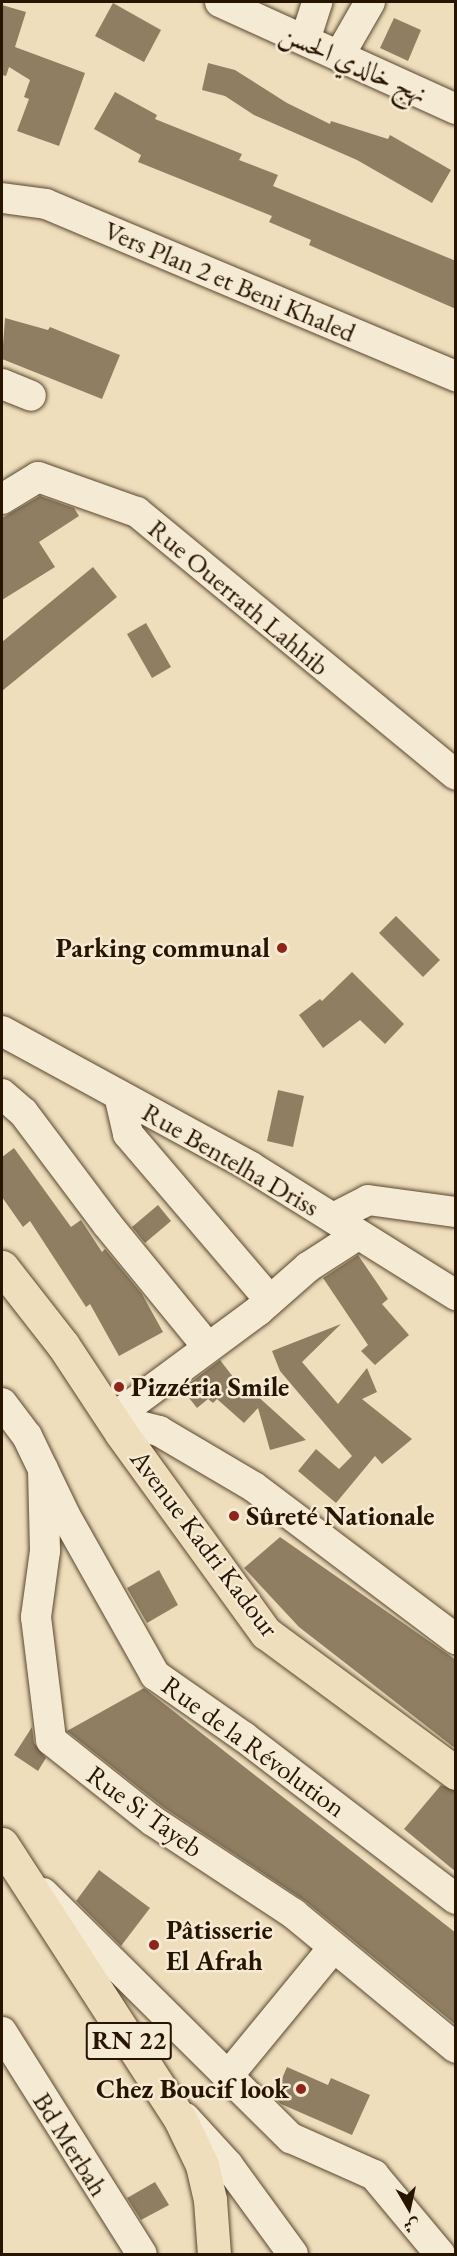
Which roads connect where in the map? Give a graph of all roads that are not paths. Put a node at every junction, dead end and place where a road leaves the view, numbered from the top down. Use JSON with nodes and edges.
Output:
{"nodes":[{"id":1,"x":220,"y":2,"type":"edge"},
{"id":2,"x":317,"y":2,"type":"edge"},
{"id":3,"x":370,"y":2,"type":"edge"},
{"id":4,"x":253,"y":10,"type":"edge"},
{"id":5,"x":305,"y":40,"type":"junction"},
{"id":6,"x":339,"y":56,"type":"junction"},
{"id":7,"x":456,"y":109,"type":"edge"},
{"id":8,"x":2,"y":198,"type":"edge"},
{"id":9,"x":456,"y":376,"type":"edge"},
{"id":10,"x":2,"y":384,"type":"edge"},
{"id":11,"x":31,"y":396,"type":"dead end"},
{"id":12,"x":2,"y":499,"type":"edge"},
{"id":13,"x":456,"y":776,"type":"edge"},
{"id":14,"x":2,"y":1031,"type":"edge"},
{"id":15,"x":2,"y":1094,"type":"edge"},
{"id":16,"x":119,"y":1095,"type":"junction"},
{"id":17,"x":456,"y":1212,"type":"edge"},
{"id":18,"x":333,"y":1218,"type":"junction"},
{"id":19,"x":356,"y":1236,"type":"junction"},
{"id":20,"x":2,"y":1267,"type":"edge"},
{"id":21,"x":456,"y":1295,"type":"edge"},
{"id":22,"x":270,"y":1300,"type":"junction"},
{"id":23,"x":207,"y":1346,"type":"junction"},
{"id":24,"x":2,"y":1403,"type":"edge"},
{"id":25,"x":112,"y":1419,"type":"junction"},
{"id":26,"x":42,"y":1469,"type":"junction"},
{"id":27,"x":453,"y":1633,"type":"edge"},
{"id":28,"x":456,"y":1773,"type":"edge"},
{"id":29,"x":8,"y":1855,"type":"edge"},
{"id":30,"x":456,"y":1899,"type":"edge"},
{"id":31,"x":333,"y":1948,"type":"junction"},
{"id":32,"x":2,"y":2032,"type":"edge"},
{"id":33,"x":456,"y":2048,"type":"edge"},
{"id":34,"x":227,"y":2077,"type":"junction"},
{"id":35,"x":165,"y":2096,"type":"junction"},
{"id":36,"x":142,"y":2254,"type":"edge"},
{"id":37,"x":214,"y":2254,"type":"edge"},
{"id":38,"x":292,"y":2254,"type":"edge"},
{"id":39,"x":440,"y":2254,"type":"edge"}],
"edges":[{"from":1,"to":4,"type":"street","name":"نهج خالدي الحسن"},
{"from":2,"to":5,"type":"street"},
{"from":3,"to":6,"type":"street"},
{"from":4,"to":5,"type":"street","name":"نهج خالدي الحسن"},
{"from":5,"to":6,"type":"street","name":"نهج خالدي الحسن"},
{"from":6,"to":7,"type":"street","name":"نهج خالدي الحسن"},
{"from":8,"to":9,"type":"street","name":"Vers Plan 2 et Beni Khaled"},
{"from":10,"to":11,"type":"street"},
{"from":12,"to":13,"type":"street","name":"Rue Ouerrath Lahhib"},
{"from":14,"to":16,"type":"street","name":"Rue Bentelha Driss"},
{"from":15,"to":23,"type":"street"},
{"from":16,"to":18,"type":"street","name":"Rue Bentelha Driss"},
{"from":16,"to":22,"type":"street"},
{"from":17,"to":18,"type":"street"},
{"from":18,"to":19,"type":"street","name":"Rue Bentelha Driss"},
{"from":19,"to":21,"type":"street","name":"Rue Bentelha Driss"},
{"from":19,"to":22,"type":"street"},
{"from":20,"to":25,"type":"main road","name":"Avenue Kadri Kadour"},
{"from":22,"to":23,"type":"street"},
{"from":23,"to":25,"type":"street"},
{"from":24,"to":26,"type":"street","name":"Rue de la Révolution"},
{"from":25,"to":27,"type":"street"},
{"from":25,"to":28,"type":"main road","name":"Avenue Kadri Kadour"},
{"from":26,"to":30,"type":"street","name":"Rue de la Révolution"},
{"from":26,"to":31,"type":"street","name":"Rue Si Tayeb"},
{"from":29,"to":34,"type":"street"},
{"from":29,"to":35,"type":"main road","number":"RN 22"},
{"from":31,"to":33,"type":"street","name":"Rue Si Tayeb"},
{"from":31,"to":34,"type":"street"},
{"from":32,"to":36,"type":"street","name":"Bd Merbah"},
{"from":34,"to":39,"type":"street"},
{"from":35,"to":37,"type":"main road","number":"RN 22"},
{"from":35,"to":38,"type":"street"}]}
